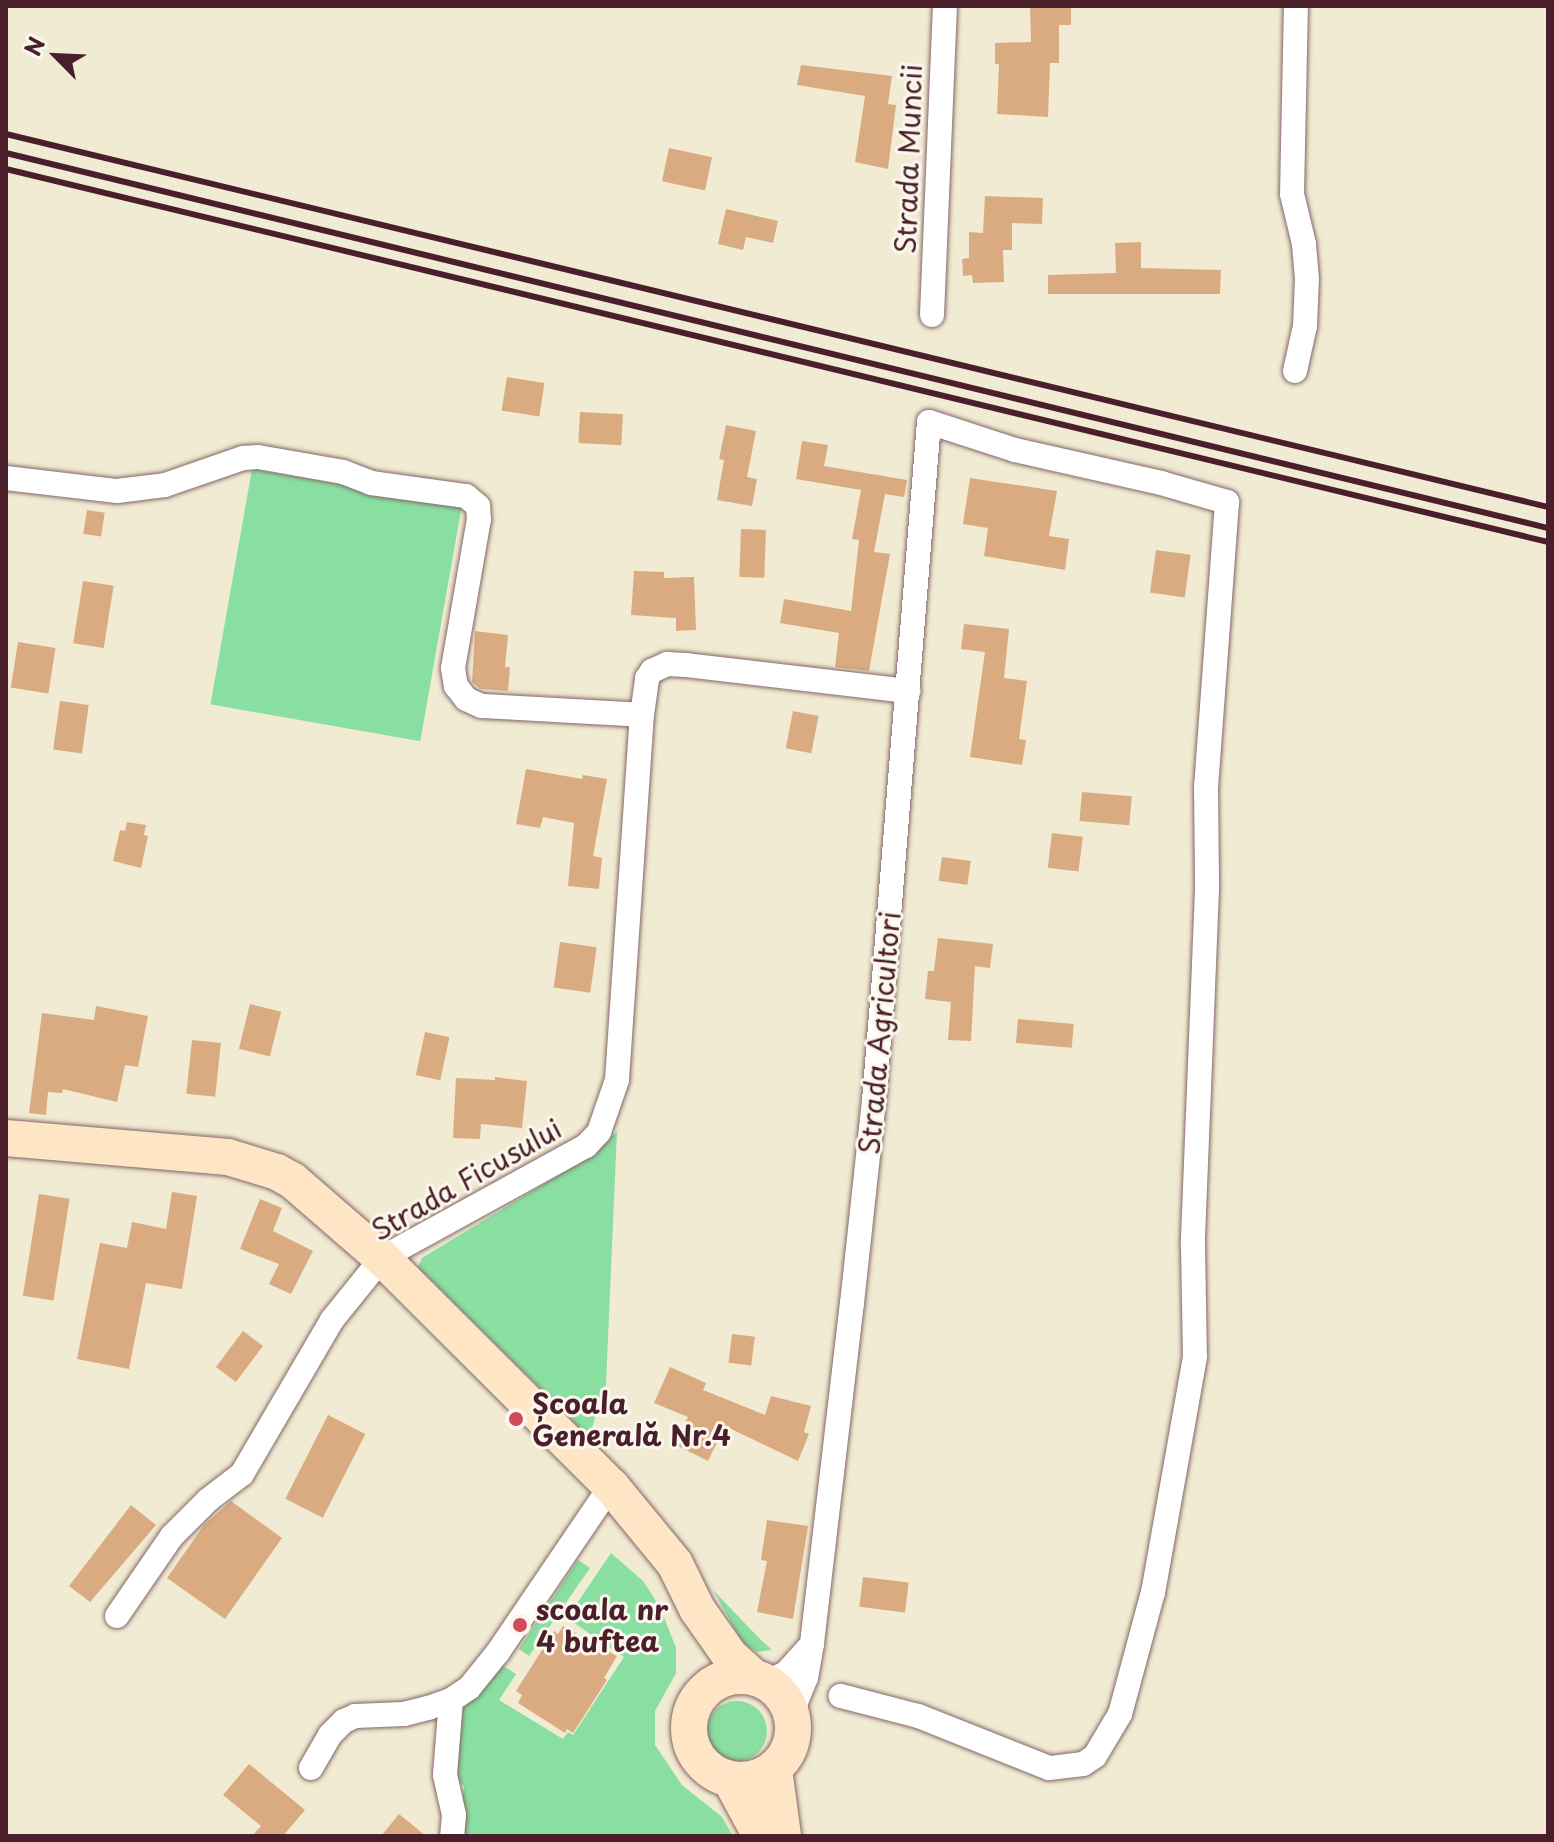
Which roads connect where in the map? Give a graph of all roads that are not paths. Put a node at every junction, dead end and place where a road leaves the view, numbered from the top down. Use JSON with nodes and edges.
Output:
{"nodes":[{"id":1,"x":945,"y":6,"type":"edge"},
{"id":2,"x":1296,"y":6,"type":"edge"},
{"id":3,"x":932,"y":315,"type":"dead end"},
{"id":4,"x":1295,"y":371,"type":"dead end"},
{"id":5,"x":6,"y":478,"type":"edge"},
{"id":6,"x":908,"y":691,"type":"junction"},
{"id":7,"x":642,"y":715,"type":"junction"},
{"id":8,"x":6,"y":1138,"type":"edge"},
{"id":9,"x":382,"y":1258,"type":"junction"},
{"id":10,"x":611,"y":1486,"type":"junction"},
{"id":11,"x":697,"y":1609,"type":"junction"},
{"id":12,"x":117,"y":1616,"type":"dead end"},
{"id":13,"x":812,"y":1643,"type":"junction"},
{"id":14,"x":760,"y":1679,"type":"junction"},
{"id":15,"x":706,"y":1689,"type":"junction"},
{"id":16,"x":841,"y":1696,"type":"dead end"},
{"id":17,"x":451,"y":1700,"type":"junction"},
{"id":18,"x":792,"y":1712,"type":"junction"},
{"id":19,"x":311,"y":1768,"type":"dead end"},
{"id":20,"x":774,"y":1769,"type":"junction"},
{"id":21,"x":730,"y":1779,"type":"junction"},
{"id":22,"x":452,"y":1836,"type":"edge"},
{"id":23,"x":761,"y":1836,"type":"edge"},
{"id":24,"x":783,"y":1836,"type":"edge"}],
"edges":[{"from":1,"to":3,"type":"street","name":"Strada Muncii"},
{"from":2,"to":4,"type":"street"},
{"from":5,"to":7,"type":"street"},
{"from":6,"to":7,"type":"street","name":"Strada Ficusului"},
{"from":6,"to":13,"type":"street","name":"Strada Agricultori"},
{"from":6,"to":16,"type":"street","name":"Strada Agricultori"},
{"from":7,"to":9,"type":"street","name":"Strada Ficusului"},
{"from":8,"to":9,"type":"main road"},
{"from":9,"to":10,"type":"main road"},
{"from":9,"to":12,"type":"street","name":"Strada Ficusului"},
{"from":10,"to":11,"type":"main road"},
{"from":10,"to":17,"type":"street"},
{"from":11,"to":14,"type":"main road"},
{"from":11,"to":15,"type":"main road"},
{"from":13,"to":14,"type":"street"},
{"from":13,"to":18,"type":"street","name":"Strada Agricultori"},
{"from":14,"to":15,"type":"main road"},
{"from":14,"to":18,"type":"main road"},
{"from":15,"to":21,"type":"main road"},
{"from":17,"to":19,"type":"street"},
{"from":17,"to":22,"type":"street"},
{"from":18,"to":20,"type":"main road"},
{"from":20,"to":21,"type":"main road"},
{"from":20,"to":24,"type":"main road"},
{"from":21,"to":23,"type":"main road"}]}
